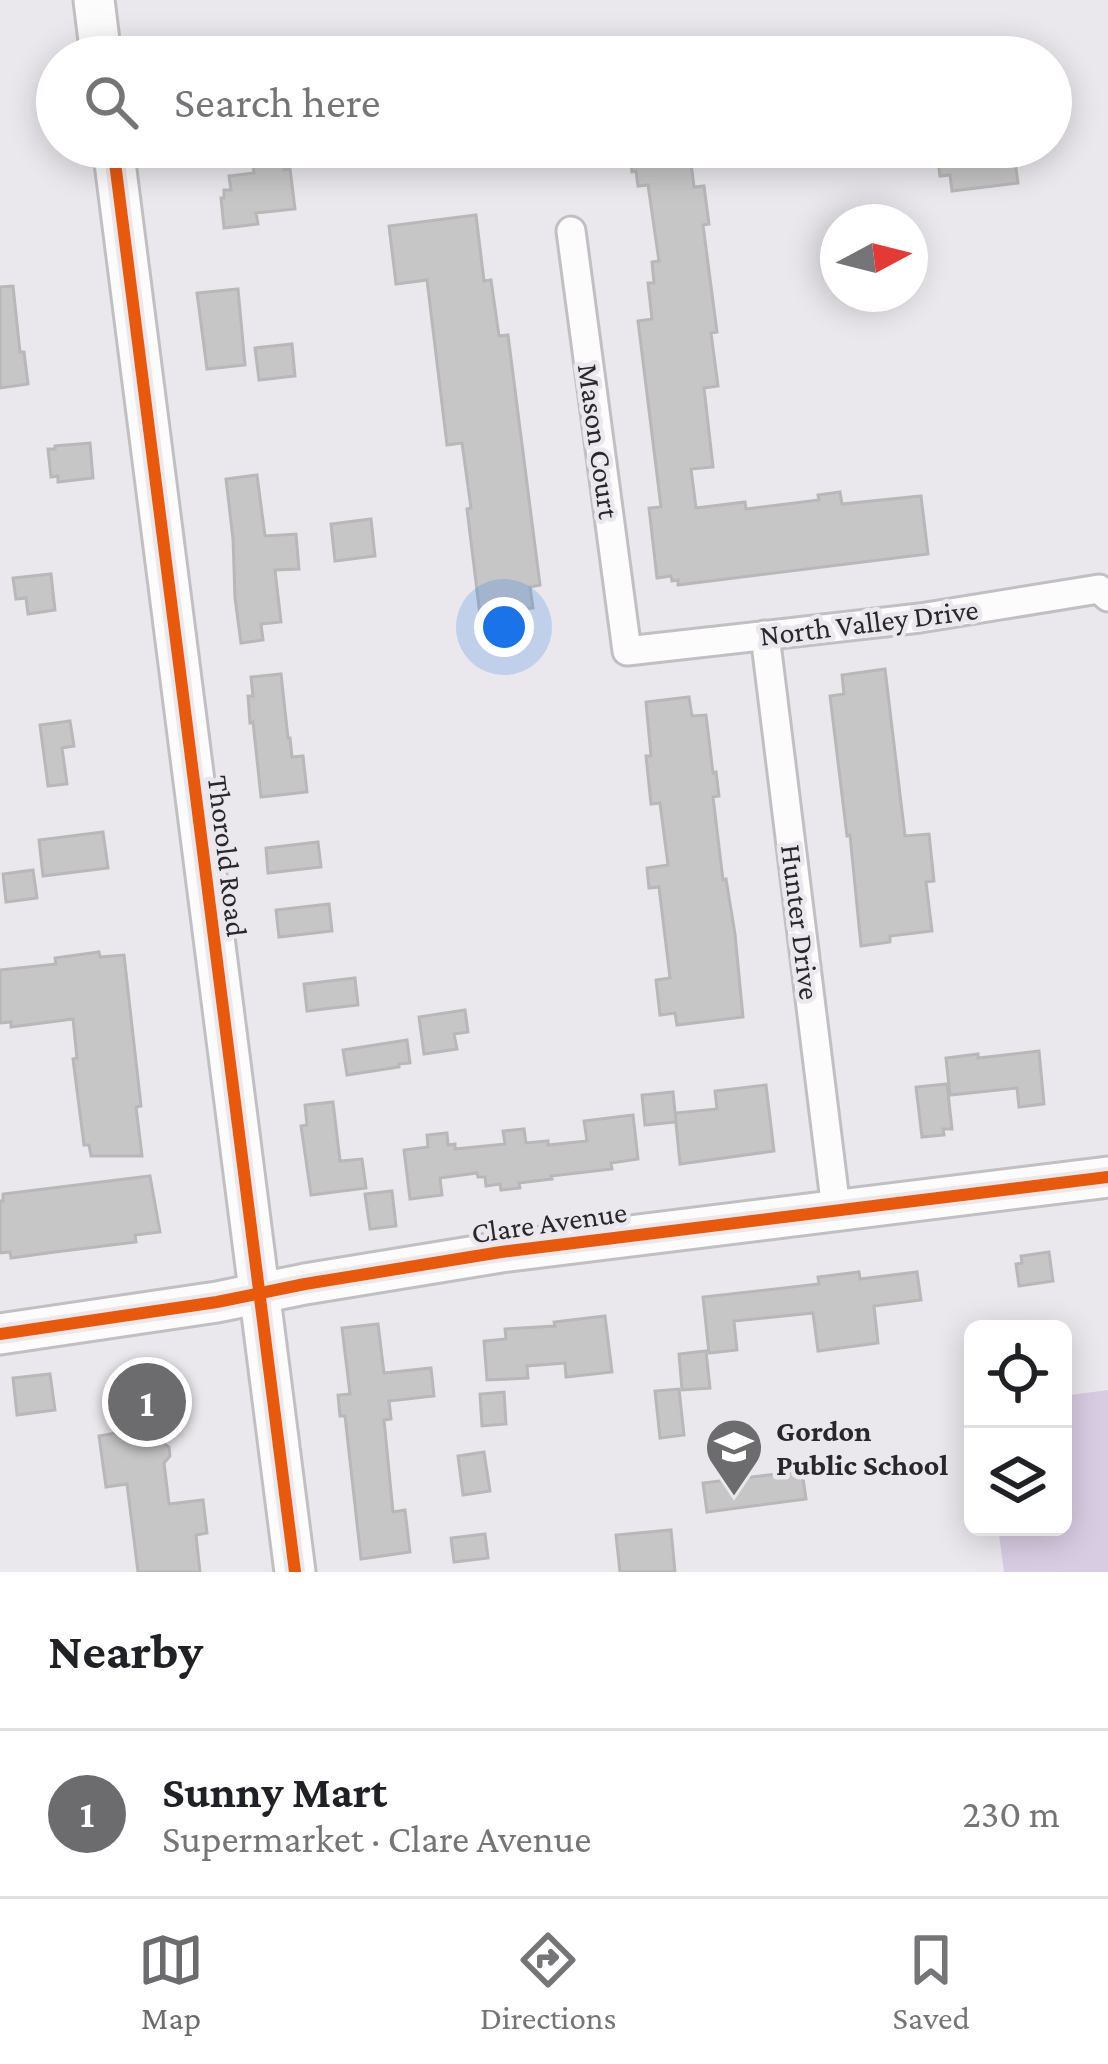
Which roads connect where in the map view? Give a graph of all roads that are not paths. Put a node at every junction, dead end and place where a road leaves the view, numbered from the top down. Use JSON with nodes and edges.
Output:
{"nodes":[{"id":1,"x":94,"y":0,"type":"edge"},
{"id":2,"x":98,"y":36,"type":"edge"},
{"id":3,"x":116,"y":168,"type":"edge"},
{"id":4,"x":571,"y":231,"type":"dead end"},
{"id":5,"x":1108,"y":597,"type":"edge"},
{"id":6,"x":765,"y":635,"type":"junction"},
{"id":7,"x":627,"y":651,"type":"joint"},
{"id":8,"x":1108,"y":1177,"type":"edge"},
{"id":9,"x":836,"y":1209,"type":"junction"},
{"id":10,"x":261,"y":1294,"type":"junction"},
{"id":11,"x":0,"y":1334,"type":"edge"},
{"id":12,"x":295,"y":1572,"type":"edge"}],
"edges":[{"from":1,"to":2,"type":"street"},
{"from":3,"to":10,"type":"street","name":"Thorold Road"},
{"from":4,"to":7,"type":"street","name":"Mason Court"},
{"from":5,"to":6,"type":"street","name":"North Valley Drive"},
{"from":6,"to":7,"type":"street","name":"North Valley Drive"},
{"from":6,"to":9,"type":"street","name":"Hunter Drive"},
{"from":8,"to":9,"type":"street","name":"Clare Avenue"},
{"from":9,"to":10,"type":"street","name":"Clare Avenue"},
{"from":10,"to":11,"type":"street","name":"Clare Avenue"},
{"from":10,"to":12,"type":"street","name":"Thorold Road"}]}
